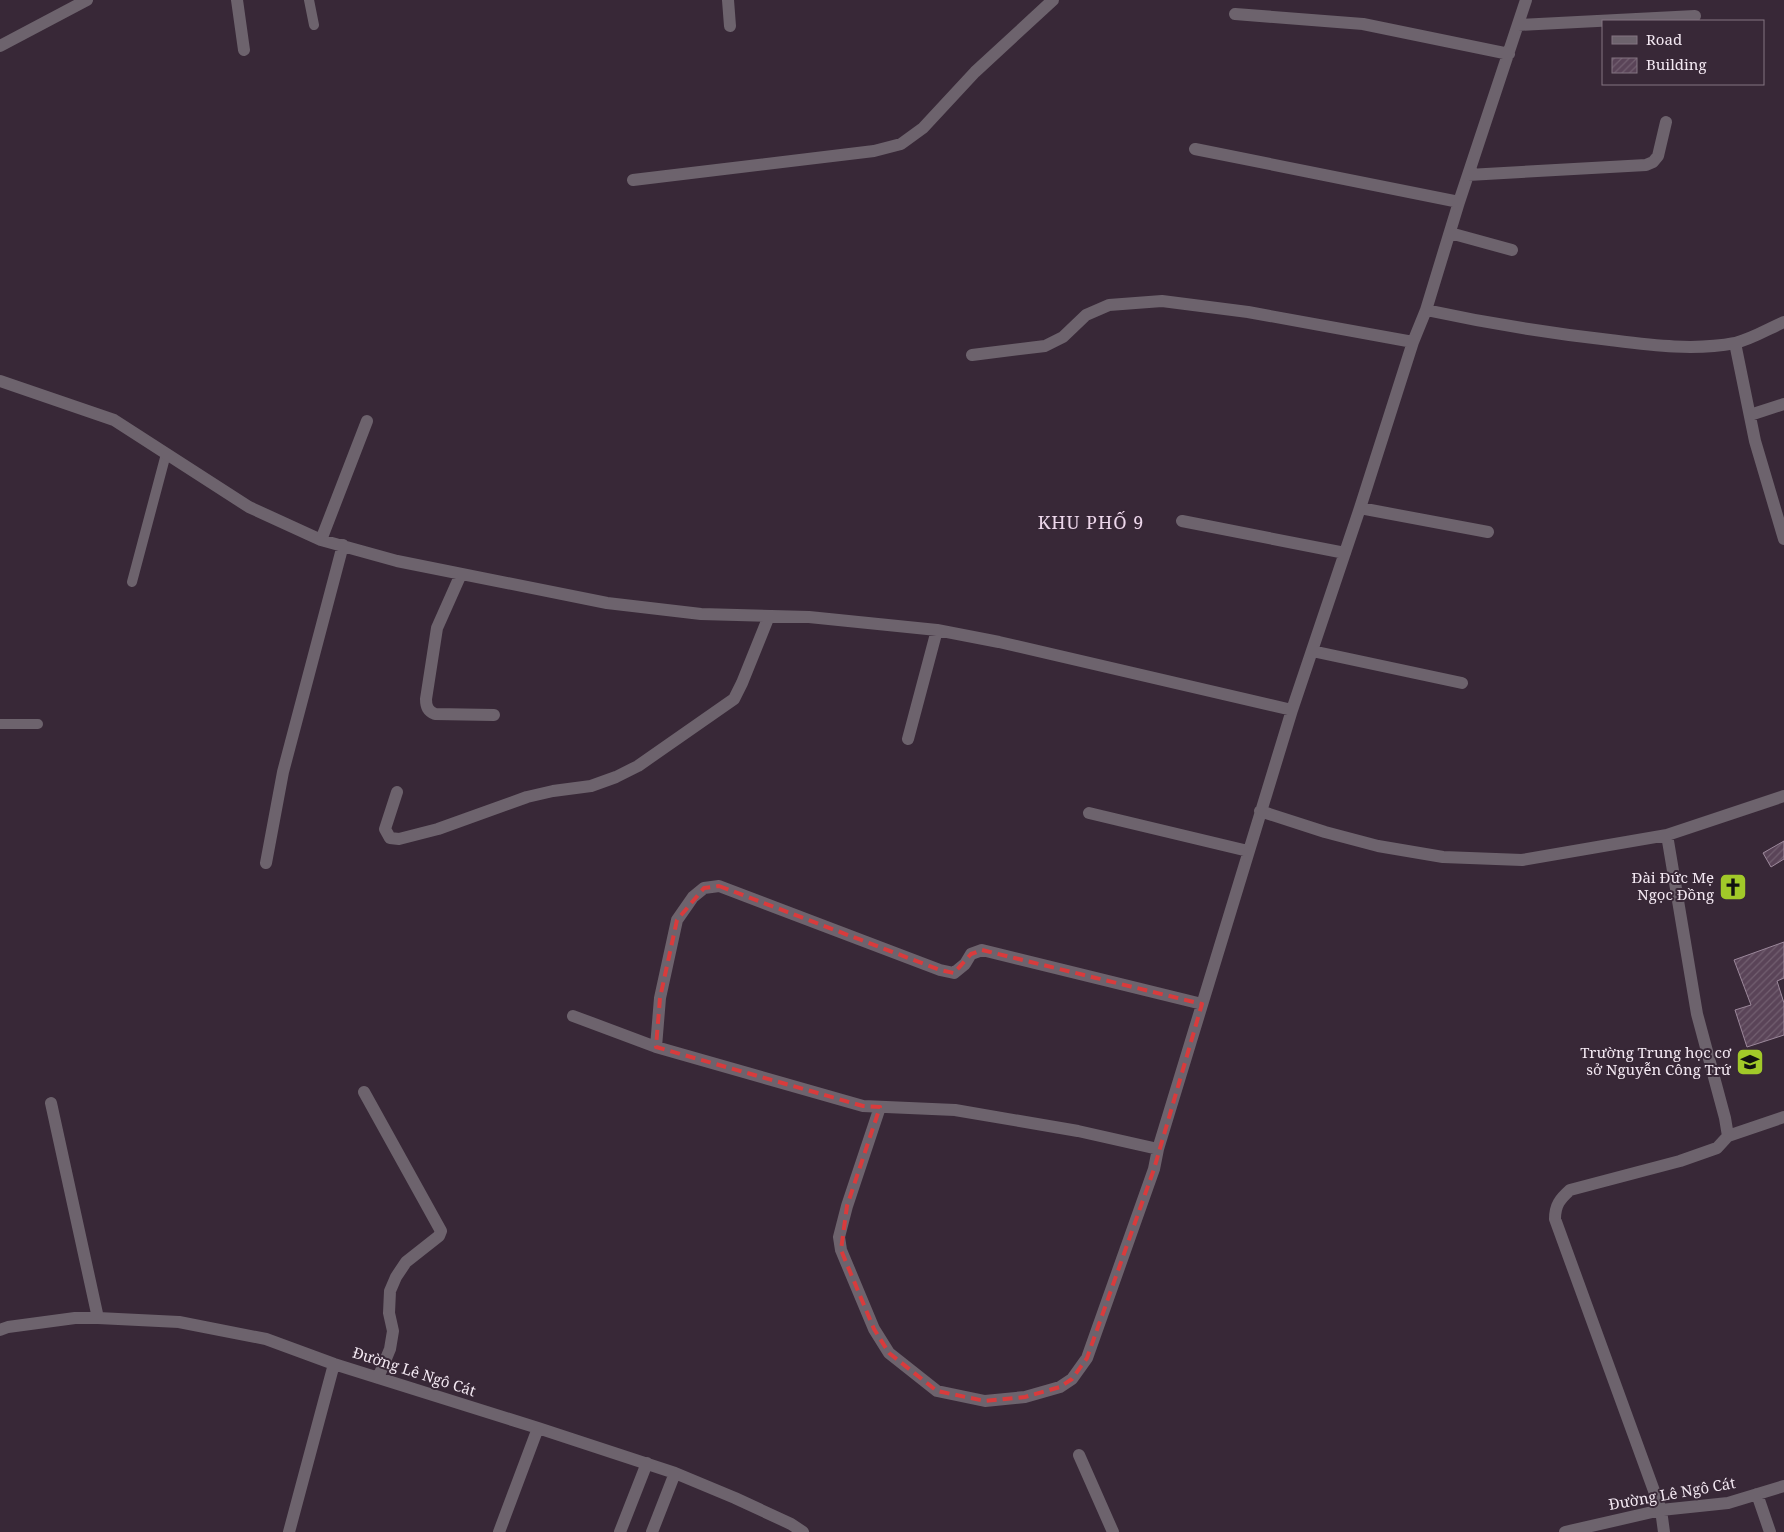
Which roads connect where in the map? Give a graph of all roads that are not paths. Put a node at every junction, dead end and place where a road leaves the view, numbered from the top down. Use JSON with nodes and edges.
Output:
{"nodes":[{"id":1,"x":87,"y":0,"type":"edge"},
{"id":2,"x":237,"y":0,"type":"edge"},
{"id":3,"x":309,"y":0,"type":"edge"},
{"id":4,"x":728,"y":0,"type":"edge"},
{"id":5,"x":1053,"y":0,"type":"edge"},
{"id":6,"x":1526,"y":0,"type":"edge"},
{"id":7,"x":67,"y":6,"type":"edge"},
{"id":8,"x":1235,"y":14,"type":"dead end"},
{"id":9,"x":1695,"y":16,"type":"dead end"},
{"id":10,"x":1616,"y":20,"type":"edge"},
{"id":11,"x":1602,"y":21,"type":"edge"},
{"id":12,"x":314,"y":25,"type":"dead end"},
{"id":13,"x":1518,"y":25,"type":"junction"},
{"id":14,"x":730,"y":26,"type":"dead end"},
{"id":15,"x":0,"y":46,"type":"edge"},
{"id":16,"x":244,"y":50,"type":"dead end"},
{"id":17,"x":1509,"y":54,"type":"junction"},
{"id":18,"x":1666,"y":122,"type":"dead end"},
{"id":19,"x":1195,"y":149,"type":"dead end"},
{"id":20,"x":1468,"y":175,"type":"junction"},
{"id":21,"x":633,"y":180,"type":"dead end"},
{"id":22,"x":1459,"y":202,"type":"junction"},
{"id":23,"x":1450,"y":233,"type":"junction"},
{"id":24,"x":1512,"y":250,"type":"dead end"},
{"id":25,"x":1426,"y":310,"type":"junction"},
{"id":26,"x":1784,"y":322,"type":"edge"},
{"id":27,"x":1413,"y":342,"type":"junction"},
{"id":28,"x":1735,"y":343,"type":"junction"},
{"id":29,"x":972,"y":355,"type":"dead end"},
{"id":30,"x":0,"y":381,"type":"edge"},
{"id":31,"x":1784,"y":404,"type":"edge"},
{"id":32,"x":1750,"y":415,"type":"junction"},
{"id":33,"x":367,"y":421,"type":"dead end"},
{"id":34,"x":166,"y":454,"type":"junction"},
{"id":35,"x":1360,"y":508,"type":"junction"},
{"id":36,"x":1182,"y":521,"type":"dead end"},
{"id":37,"x":1488,"y":532,"type":"dead end"},
{"id":38,"x":1784,"y":539,"type":"edge"},
{"id":39,"x":321,"y":540,"type":"junction"},
{"id":40,"x":343,"y":545,"type":"junction"},
{"id":41,"x":1345,"y":553,"type":"junction"},
{"id":42,"x":461,"y":574,"type":"junction"},
{"id":43,"x":132,"y":582,"type":"dead end"},
{"id":44,"x":769,"y":616,"type":"junction"},
{"id":45,"x":937,"y":630,"type":"junction"},
{"id":46,"x":1312,"y":651,"type":"junction"},
{"id":47,"x":1462,"y":683,"type":"dead end"},
{"id":48,"x":1292,"y":710,"type":"junction"},
{"id":49,"x":494,"y":715,"type":"dead end"},
{"id":50,"x":0,"y":724,"type":"edge"},
{"id":51,"x":38,"y":724,"type":"dead end"},
{"id":52,"x":908,"y":739,"type":"dead end"},
{"id":53,"x":397,"y":792,"type":"dead end"},
{"id":54,"x":1784,"y":796,"type":"edge"},
{"id":55,"x":1260,"y":811,"type":"junction"},
{"id":56,"x":1089,"y":813,"type":"dead end"},
{"id":57,"x":1667,"y":835,"type":"junction"},
{"id":58,"x":1248,"y":851,"type":"junction"},
{"id":59,"x":266,"y":863,"type":"dead end"},
{"id":60,"x":1202,"y":1004,"type":"junction"},
{"id":61,"x":574,"y":1016,"type":"dead end"},
{"id":62,"x":656,"y":1046,"type":"junction"},
{"id":63,"x":364,"y":1092,"type":"dead end"},
{"id":64,"x":51,"y":1103,"type":"dead end"},
{"id":65,"x":880,"y":1106,"type":"junction"},
{"id":66,"x":1784,"y":1117,"type":"edge"},
{"id":67,"x":1728,"y":1136,"type":"junction"},
{"id":68,"x":1158,"y":1149,"type":"junction"},
{"id":69,"x":98,"y":1318,"type":"junction"},
{"id":70,"x":0,"y":1330,"type":"edge"},
{"id":71,"x":334,"y":1364,"type":"junction"},
{"id":72,"x":378,"y":1378,"type":"junction"},
{"id":73,"x":538,"y":1428,"type":"junction"},
{"id":74,"x":1079,"y":1455,"type":"dead end"},
{"id":75,"x":647,"y":1463,"type":"junction"},
{"id":76,"x":675,"y":1473,"type":"junction"},
{"id":77,"x":1784,"y":1486,"type":"edge"},
{"id":78,"x":1757,"y":1494,"type":"junction"},
{"id":79,"x":1661,"y":1510,"type":"junction"},
{"id":80,"x":289,"y":1532,"type":"edge"},
{"id":81,"x":499,"y":1532,"type":"edge"},
{"id":82,"x":620,"y":1532,"type":"edge"},
{"id":83,"x":652,"y":1532,"type":"edge"},
{"id":84,"x":803,"y":1532,"type":"edge"},
{"id":85,"x":1113,"y":1532,"type":"edge"},
{"id":86,"x":1566,"y":1532,"type":"edge"},
{"id":87,"x":1664,"y":1532,"type":"edge"},
{"id":88,"x":1770,"y":1532,"type":"edge"}],
"edges":[{"from":1,"to":7,"type":"street"},
{"from":2,"to":16,"type":"street"},
{"from":3,"to":12,"type":"lane"},
{"from":4,"to":14,"type":"street"},
{"from":5,"to":21,"type":"street"},
{"from":6,"to":13,"type":"street"},
{"from":7,"to":15,"type":"street"},
{"from":8,"to":17,"type":"street"},
{"from":9,"to":10,"type":"street"},
{"from":11,"to":13,"type":"street"},
{"from":13,"to":17,"type":"street"},
{"from":17,"to":20,"type":"street"},
{"from":18,"to":20,"type":"street"},
{"from":19,"to":22,"type":"street"},
{"from":20,"to":22,"type":"street"},
{"from":22,"to":23,"type":"street"},
{"from":23,"to":24,"type":"street"},
{"from":23,"to":25,"type":"street"},
{"from":25,"to":27,"type":"street"},
{"from":25,"to":28,"type":"street"},
{"from":26,"to":28,"type":"street"},
{"from":27,"to":29,"type":"street"},
{"from":27,"to":35,"type":"street"},
{"from":28,"to":32,"type":"street"},
{"from":30,"to":34,"type":"street"},
{"from":31,"to":32,"type":"street"},
{"from":32,"to":38,"type":"street"},
{"from":33,"to":39,"type":"street"},
{"from":34,"to":39,"type":"street"},
{"from":34,"to":43,"type":"lane"},
{"from":35,"to":37,"type":"street"},
{"from":35,"to":41,"type":"street"},
{"from":36,"to":41,"type":"street"},
{"from":39,"to":40,"type":"street"},
{"from":40,"to":42,"type":"street"},
{"from":40,"to":59,"type":"street"},
{"from":41,"to":46,"type":"street"},
{"from":42,"to":44,"type":"street"},
{"from":42,"to":49,"type":"street"},
{"from":44,"to":45,"type":"street"},
{"from":44,"to":53,"type":"street"},
{"from":45,"to":48,"type":"street"},
{"from":45,"to":52,"type":"street"},
{"from":46,"to":47,"type":"street"},
{"from":46,"to":48,"type":"street"},
{"from":48,"to":55,"type":"street"},
{"from":50,"to":51,"type":"lane"},
{"from":54,"to":57,"type":"street"},
{"from":55,"to":57,"type":"street"},
{"from":55,"to":58,"type":"street"},
{"from":56,"to":58,"type":"street"},
{"from":57,"to":67,"type":"street"},
{"from":58,"to":60,"type":"street"},
{"from":60,"to":62,"type":"street"},
{"from":60,"to":68,"type":"street"},
{"from":61,"to":62,"type":"street"},
{"from":62,"to":65,"type":"street"},
{"from":63,"to":72,"type":"street"},
{"from":64,"to":69,"type":"street"},
{"from":65,"to":68,"type":"street"},
{"from":65,"to":68,"type":"street"},
{"from":66,"to":67,"type":"street"},
{"from":67,"to":79,"type":"street"},
{"from":69,"to":70,"type":"street","name":"Đường Lê Ngô Cát"},
{"from":69,"to":71,"type":"street","name":"Đường Lê Ngô Cát"},
{"from":71,"to":72,"type":"street","name":"Đường Lê Ngô Cát"},
{"from":71,"to":80,"type":"street"},
{"from":72,"to":73,"type":"street","name":"Đường Lê Ngô Cát"},
{"from":73,"to":75,"type":"street","name":"Đường Lê Ngô Cát"},
{"from":73,"to":81,"type":"street"},
{"from":74,"to":85,"type":"street"},
{"from":75,"to":76,"type":"street","name":"Đường Lê Ngô Cát"},
{"from":75,"to":82,"type":"street"},
{"from":76,"to":83,"type":"street"},
{"from":76,"to":84,"type":"street","name":"Đường Lê Ngô Cát"},
{"from":77,"to":78,"type":"street","name":"Đường Lê Ngô Cát"},
{"from":78,"to":79,"type":"street","name":"Đường Lê Ngô Cát"},
{"from":78,"to":88,"type":"street"},
{"from":79,"to":86,"type":"street","name":"Đường Lê Ngô Cát"},
{"from":79,"to":87,"type":"street"}]}
